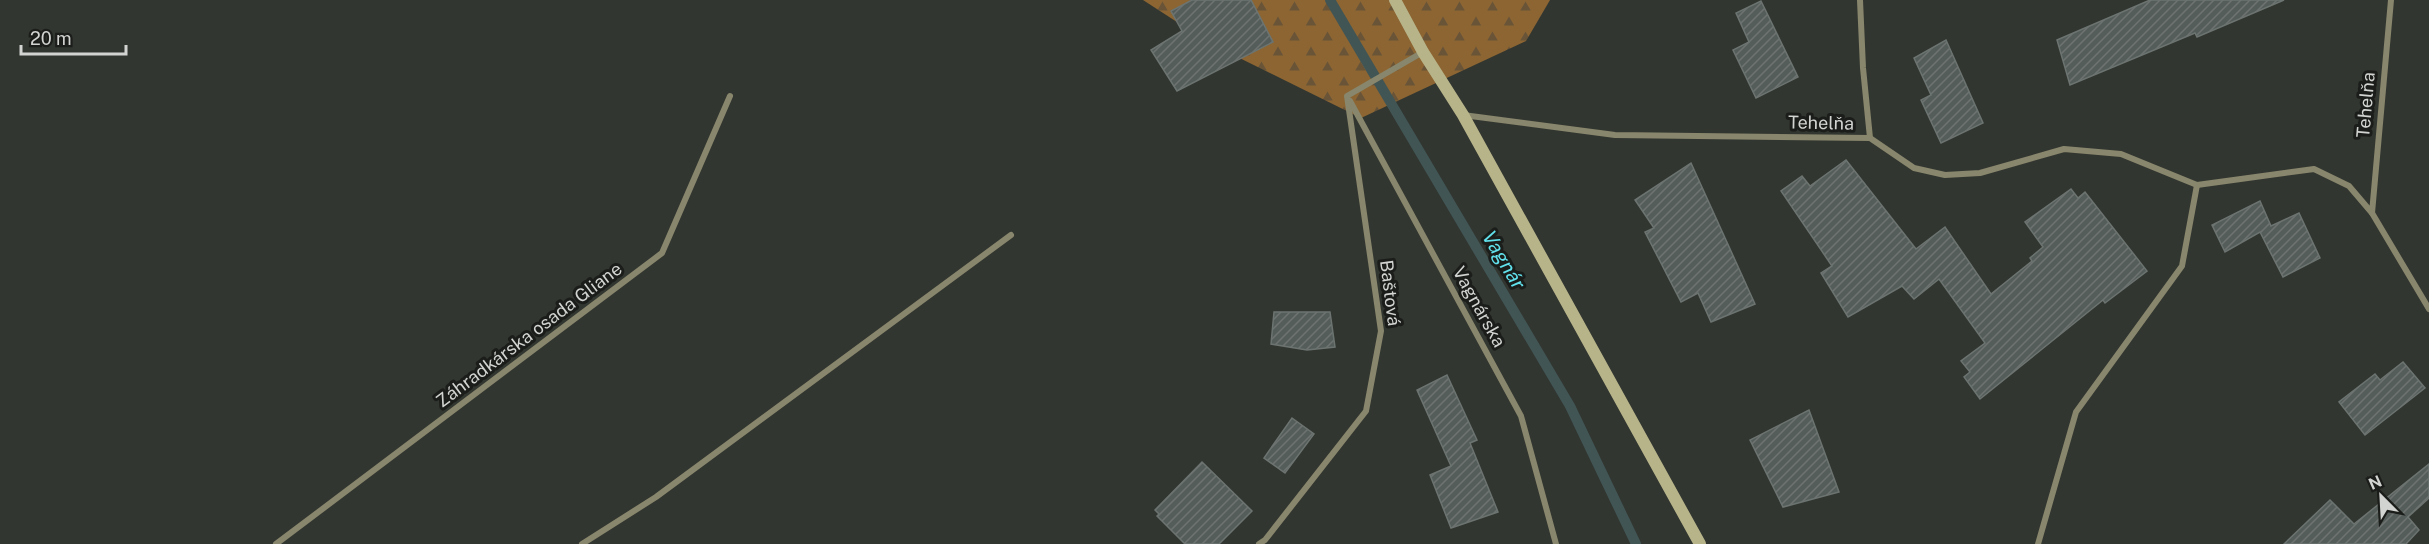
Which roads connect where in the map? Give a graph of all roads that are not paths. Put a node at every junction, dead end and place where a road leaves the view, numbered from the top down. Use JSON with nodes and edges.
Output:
{"nodes":[{"id":1,"x":1395,"y":0,"type":"edge"},
{"id":2,"x":1860,"y":0,"type":"edge"},
{"id":3,"x":2391,"y":0,"type":"edge"},
{"id":4,"x":1423,"y":52,"type":"junction"},
{"id":5,"x":730,"y":96,"type":"dead end"},
{"id":6,"x":1347,"y":96,"type":"junction"},
{"id":7,"x":1463,"y":115,"type":"junction"},
{"id":8,"x":1870,"y":138,"type":"junction"},
{"id":9,"x":2197,"y":185,"type":"junction"},
{"id":10,"x":2372,"y":213,"type":"junction"},
{"id":11,"x":1011,"y":235,"type":"dead end"},
{"id":12,"x":2429,"y":309,"type":"edge"},
{"id":13,"x":276,"y":544,"type":"edge"},
{"id":14,"x":582,"y":544,"type":"edge"},
{"id":15,"x":1259,"y":544,"type":"edge"},
{"id":16,"x":1556,"y":544,"type":"edge"},
{"id":17,"x":1700,"y":544,"type":"edge"},
{"id":18,"x":2037,"y":544,"type":"edge"}],
"edges":[{"from":1,"to":4,"type":"street"},
{"from":2,"to":8,"type":"street"},
{"from":3,"to":10,"type":"street","name":"Tehelňa"},
{"from":4,"to":6,"type":"street"},
{"from":4,"to":7,"type":"street"},
{"from":5,"to":13,"type":"street","name":"Záhradkárska osada Gliane"},
{"from":6,"to":15,"type":"street","name":"Baštová"},
{"from":6,"to":16,"type":"street","name":"Vagnárska"},
{"from":7,"to":8,"type":"street","name":"Tehelňa"},
{"from":7,"to":17,"type":"street"},
{"from":8,"to":9,"type":"street","name":"Tehelňa"},
{"from":9,"to":10,"type":"street","name":"Tehelňa"},
{"from":9,"to":18,"type":"street"},
{"from":10,"to":12,"type":"street","name":"Tehelňa"},
{"from":11,"to":14,"type":"street"}]}
